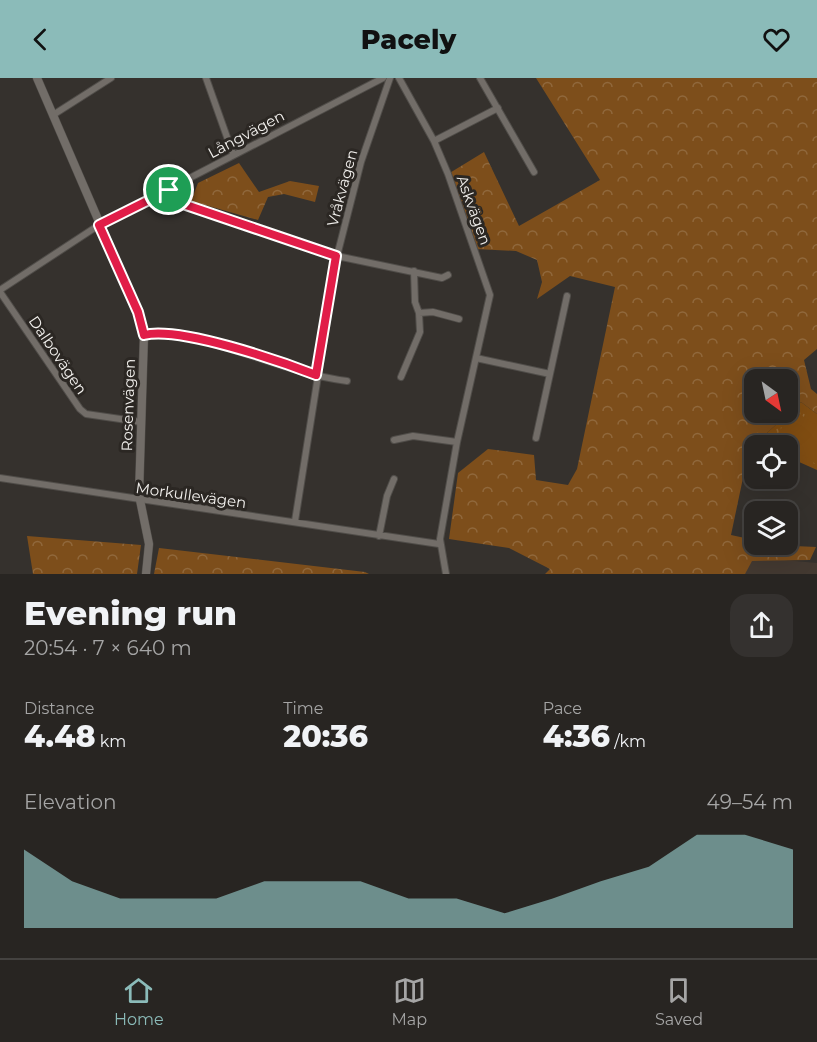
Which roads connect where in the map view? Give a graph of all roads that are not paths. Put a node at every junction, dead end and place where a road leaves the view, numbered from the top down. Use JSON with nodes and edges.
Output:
{"nodes":[{"id":1,"x":37,"y":78,"type":"edge"},
{"id":2,"x":111,"y":78,"type":"edge"},
{"id":3,"x":206,"y":78,"type":"edge"},
{"id":4,"x":383,"y":78,"type":"edge"},
{"id":5,"x":390,"y":78,"type":"edge"},
{"id":6,"x":399,"y":78,"type":"edge"},
{"id":7,"x":480,"y":78,"type":"edge"},
{"id":8,"x":498,"y":108,"type":"junction"},
{"id":9,"x":53,"y":115,"type":"junction"},
{"id":10,"x":434,"y":141,"type":"junction"},
{"id":11,"x":233,"y":153,"type":"junction"},
{"id":12,"x":534,"y":172,"type":"dead end"},
{"id":13,"x":169,"y":190,"type":"junction"},
{"id":14,"x":99,"y":225,"type":"junction"},
{"id":15,"x":336,"y":256,"type":"junction"},
{"id":16,"x":414,"y":271,"type":"junction"},
{"id":17,"x":448,"y":275,"type":"dead end"},
{"id":18,"x":0,"y":291,"type":"edge"},
{"id":19,"x":567,"y":296,"type":"dead end"},
{"id":20,"x":419,"y":313,"type":"junction"},
{"id":21,"x":459,"y":319,"type":"dead end"},
{"id":22,"x":144,"y":335,"type":"junction"},
{"id":23,"x":477,"y":358,"type":"junction"},
{"id":24,"x":550,"y":374,"type":"junction"},
{"id":25,"x":316,"y":375,"type":"junction"},
{"id":26,"x":401,"y":377,"type":"dead end"},
{"id":27,"x":347,"y":381,"type":"dead end"},
{"id":28,"x":141,"y":422,"type":"junction"},
{"id":29,"x":536,"y":438,"type":"dead end"},
{"id":30,"x":394,"y":440,"type":"dead end"},
{"id":31,"x":457,"y":442,"type":"junction"},
{"id":32,"x":0,"y":478,"type":"edge"},
{"id":33,"x":394,"y":479,"type":"dead end"},
{"id":34,"x":140,"y":500,"type":"junction"},
{"id":35,"x":295,"y":521,"type":"junction"},
{"id":36,"x":379,"y":536,"type":"junction"},
{"id":37,"x":440,"y":544,"type":"junction"},
{"id":38,"x":146,"y":574,"type":"edge"},
{"id":39,"x":446,"y":574,"type":"edge"}],
"edges":[{"from":1,"to":9,"type":"street","name":"Rosenvägen"},
{"from":2,"to":9,"type":"street"},
{"from":3,"to":11,"type":"street"},
{"from":4,"to":11,"type":"street","name":"Långvägen"},
{"from":5,"to":15,"type":"street","name":"Vråkvägen"},
{"from":6,"to":10,"type":"street","name":"Askvägen"},
{"from":7,"to":8,"type":"street"},
{"from":8,"to":10,"type":"street"},
{"from":8,"to":12,"type":"street"},
{"from":9,"to":14,"type":"street","name":"Rosenvägen"},
{"from":10,"to":23,"type":"street","name":"Askvägen"},
{"from":11,"to":13,"type":"street","name":"Långvägen"},
{"from":13,"to":14,"type":"street","name":"Långvägen"},
{"from":13,"to":15,"type":"street"},
{"from":14,"to":18,"type":"street","name":"Långvägen"},
{"from":14,"to":22,"type":"street","name":"Rosenvägen"},
{"from":15,"to":16,"type":"street"},
{"from":15,"to":25,"type":"street","name":"Vråkvägen"},
{"from":16,"to":17,"type":"street"},
{"from":16,"to":20,"type":"street"},
{"from":18,"to":28,"type":"street","name":"Dalbovägen"},
{"from":19,"to":24,"type":"street"},
{"from":20,"to":21,"type":"street"},
{"from":20,"to":26,"type":"street"},
{"from":22,"to":25,"type":"street"},
{"from":22,"to":28,"type":"street","name":"Rosenvägen"},
{"from":23,"to":24,"type":"street"},
{"from":23,"to":31,"type":"street","name":"Askvägen"},
{"from":24,"to":29,"type":"street"},
{"from":25,"to":27,"type":"street"},
{"from":25,"to":35,"type":"street","name":"Vråkvägen"},
{"from":28,"to":34,"type":"street","name":"Rosenvägen"},
{"from":30,"to":31,"type":"street"},
{"from":31,"to":37,"type":"street","name":"Askvägen"},
{"from":32,"to":34,"type":"street","name":"Morkullevägen"},
{"from":33,"to":36,"type":"street"},
{"from":34,"to":35,"type":"street","name":"Morkullevägen"},
{"from":34,"to":38,"type":"street","name":"Rosenvägen"},
{"from":35,"to":36,"type":"street","name":"Morkullevägen"},
{"from":36,"to":37,"type":"street","name":"Morkullevägen"},
{"from":37,"to":39,"type":"street"}]}
